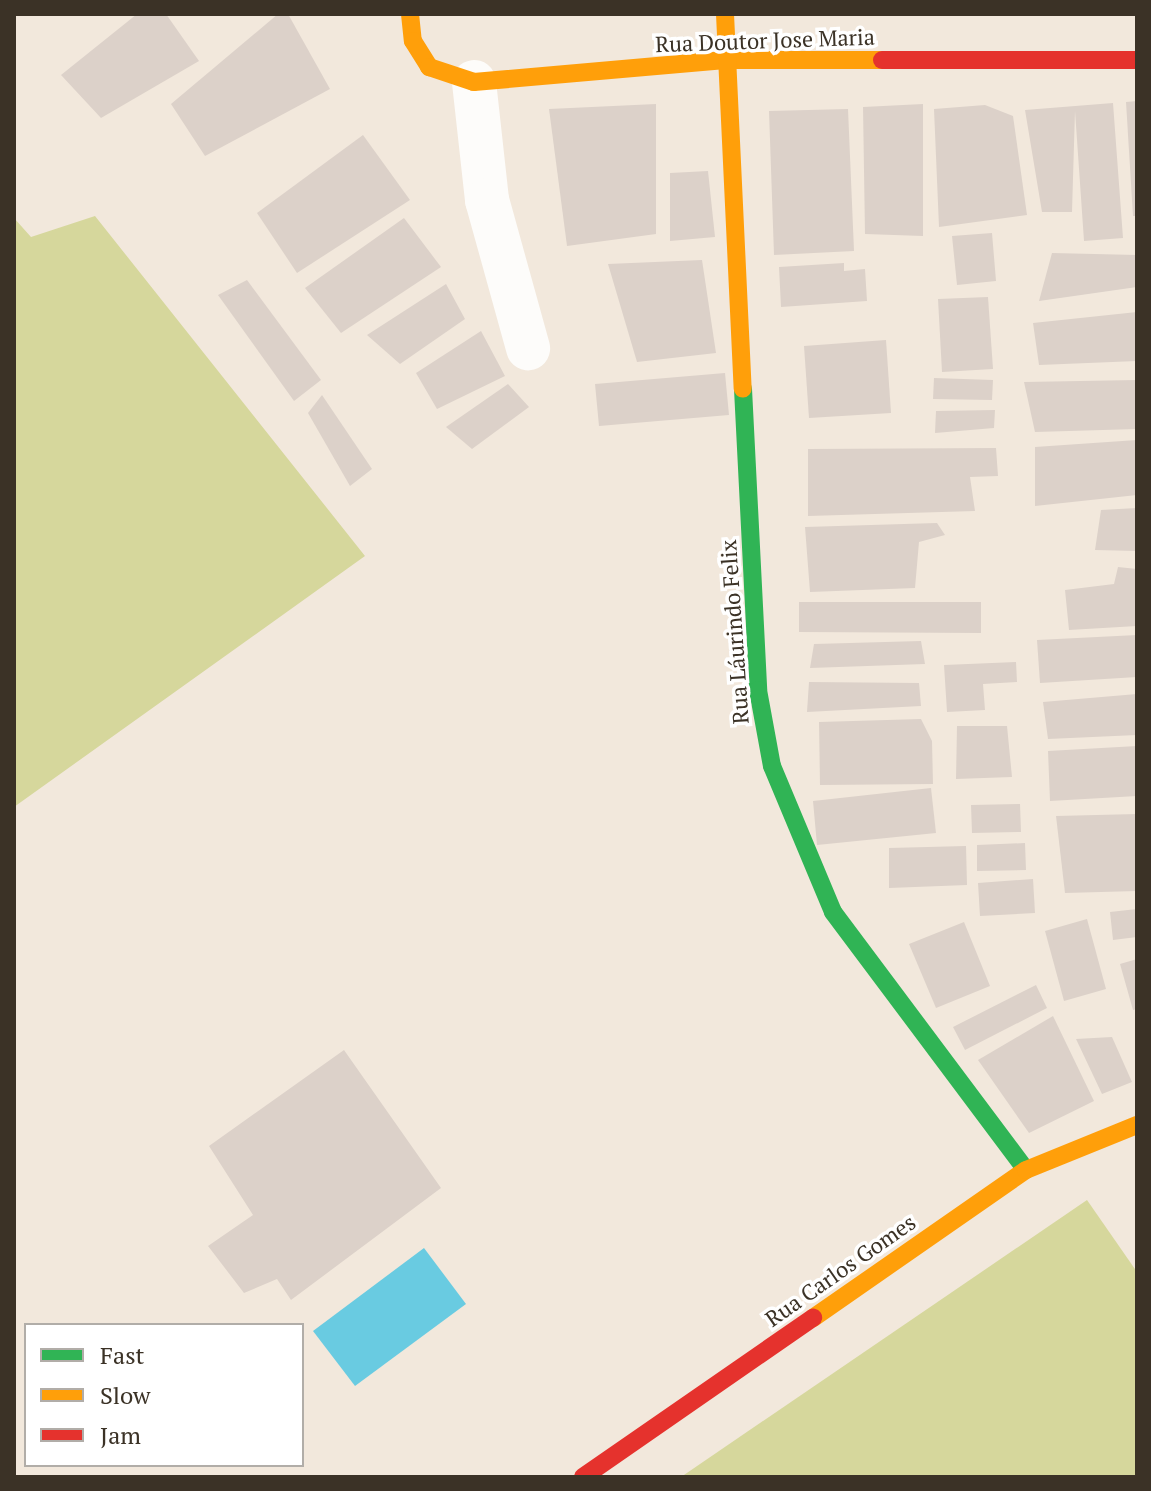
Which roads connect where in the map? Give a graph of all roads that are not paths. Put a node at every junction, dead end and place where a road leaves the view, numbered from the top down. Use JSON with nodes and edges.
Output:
{"nodes":[{"id":1,"x":410,"y":14,"type":"edge"},
{"id":2,"x":725,"y":14,"type":"edge"},
{"id":3,"x":728,"y":60,"type":"junction"},
{"id":4,"x":1137,"y":60,"type":"edge"},
{"id":5,"x":474,"y":82,"type":"junction"},
{"id":6,"x":528,"y":348,"type":"dead end"},
{"id":7,"x":1137,"y":1125,"type":"edge"},
{"id":8,"x":1026,"y":1170,"type":"junction"},
{"id":9,"x":583,"y":1477,"type":"edge"}],
"edges":[{"from":1,"to":5,"type":"street","name":"Rua Doutor Jose Maria"},
{"from":2,"to":3,"type":"street","name":"Rua Láurindo Felix"},
{"from":3,"to":4,"type":"street","name":"Rua Doutor Jose Maria"},
{"from":3,"to":5,"type":"street","name":"Rua Doutor Jose Maria"},
{"from":3,"to":8,"type":"street","name":"Rua Láurindo Felix"},
{"from":5,"to":6,"type":"street"},
{"from":7,"to":8,"type":"street","name":"Rua Carlos Gomes"},
{"from":8,"to":9,"type":"street","name":"Rua Carlos Gomes"}]}
